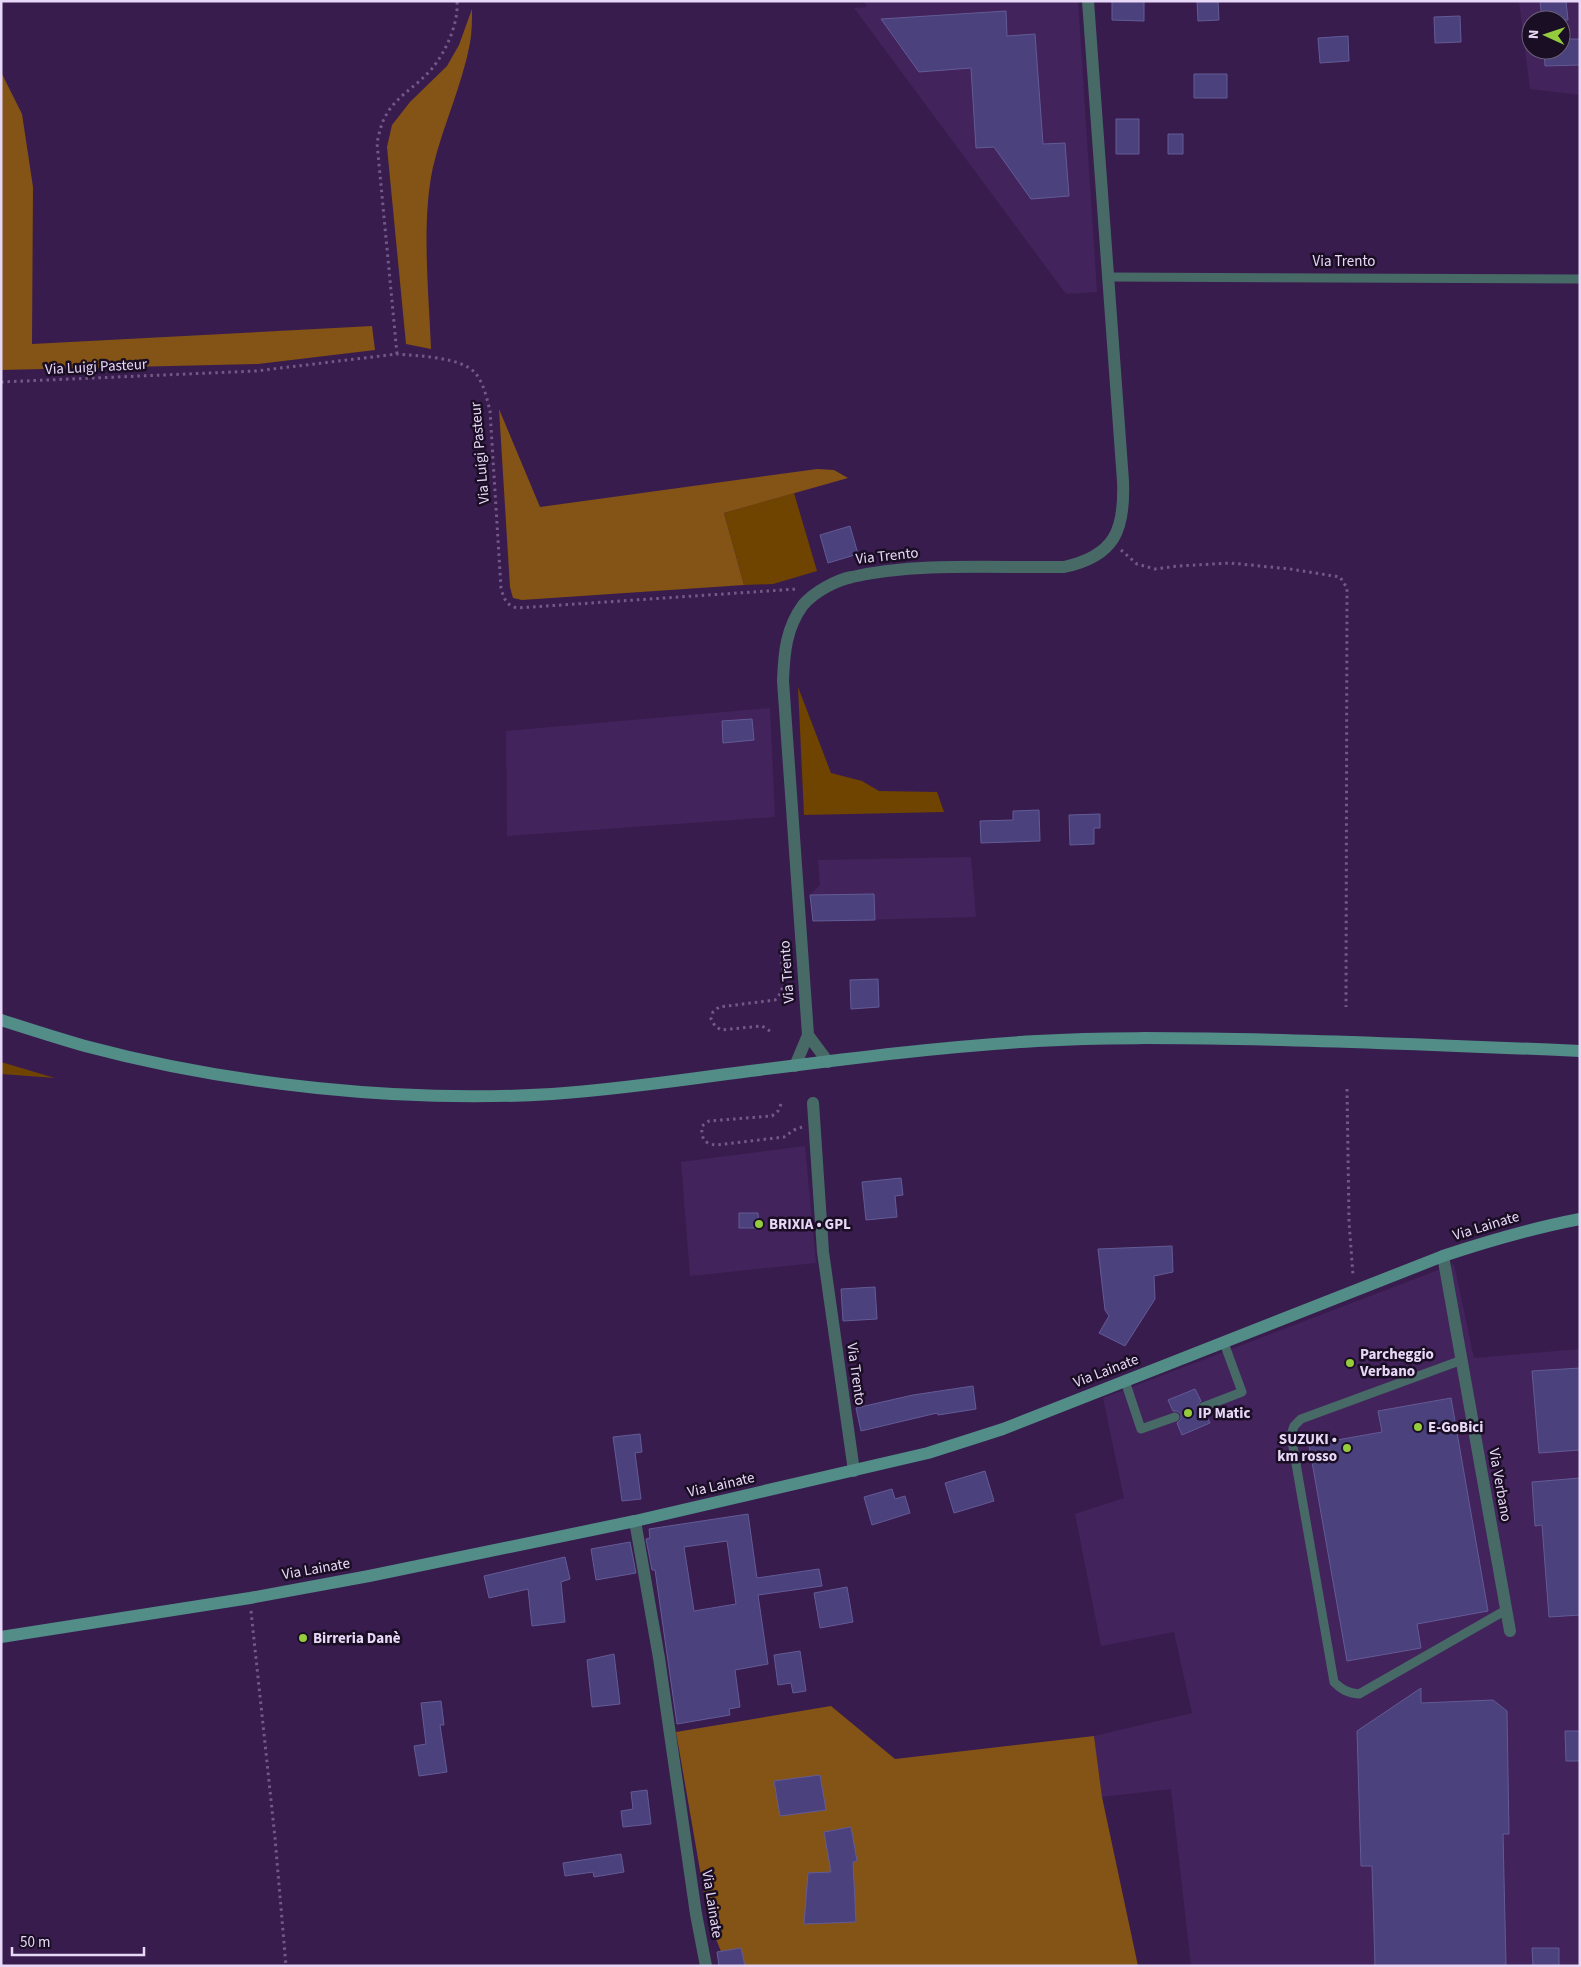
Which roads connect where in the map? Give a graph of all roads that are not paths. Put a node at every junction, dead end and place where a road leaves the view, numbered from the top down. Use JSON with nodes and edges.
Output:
{"nodes":[{"id":1,"x":1088,"y":1,"type":"edge"},
{"id":2,"x":1108,"y":277,"type":"junction"},
{"id":3,"x":1580,"y":279,"type":"edge"},
{"id":4,"x":1,"y":1020,"type":"edge"},
{"id":5,"x":808,"y":1035,"type":"junction"},
{"id":6,"x":1580,"y":1052,"type":"edge"},
{"id":7,"x":828,"y":1062,"type":"junction"},
{"id":8,"x":795,"y":1066,"type":"junction"},
{"id":9,"x":813,"y":1103,"type":"dead end"},
{"id":10,"x":1580,"y":1220,"type":"edge"},
{"id":11,"x":1443,"y":1256,"type":"junction"},
{"id":12,"x":1224,"y":1343,"type":"junction"},
{"id":13,"x":1462,"y":1360,"type":"junction"},
{"id":14,"x":1124,"y":1381,"type":"junction"},
{"id":15,"x":1203,"y":1407,"type":"dead end"},
{"id":16,"x":1175,"y":1417,"type":"dead end"},
{"id":17,"x":854,"y":1471,"type":"junction"},
{"id":18,"x":635,"y":1522,"type":"junction"},
{"id":19,"x":1506,"y":1610,"type":"junction"},
{"id":20,"x":1510,"y":1632,"type":"dead end"},
{"id":21,"x":1,"y":1637,"type":"edge"},
{"id":22,"x":706,"y":1966,"type":"edge"}],
"edges":[{"from":1,"to":2,"type":"street","name":"Via Trento"},
{"from":2,"to":3,"type":"lane","name":"Via Trento"},
{"from":2,"to":5,"type":"street","name":"Via Trento"},
{"from":4,"to":8,"type":"main road"},
{"from":5,"to":7,"type":"street"},
{"from":5,"to":8,"type":"street"},
{"from":6,"to":7,"type":"main road"},
{"from":7,"to":8,"type":"main road"},
{"from":9,"to":17,"type":"street","name":"Via Trento"},
{"from":10,"to":11,"type":"main road","name":"Via Lainate"},
{"from":11,"to":12,"type":"main road","name":"Via Lainate"},
{"from":11,"to":13,"type":"street","name":"Via Verbano"},
{"from":12,"to":14,"type":"main road","name":"Via Lainate"},
{"from":12,"to":15,"type":"lane"},
{"from":13,"to":19,"type":"street","name":"Via Verbano"},
{"from":13,"to":19,"type":"lane"},
{"from":14,"to":16,"type":"lane"},
{"from":14,"to":17,"type":"main road","name":"Via Lainate"},
{"from":17,"to":18,"type":"main road","name":"Via Lainate"},
{"from":18,"to":21,"type":"main road","name":"Via Lainate"},
{"from":18,"to":22,"type":"street","name":"Via Lainate"},
{"from":19,"to":20,"type":"street","name":"Via Verbano"}]}
